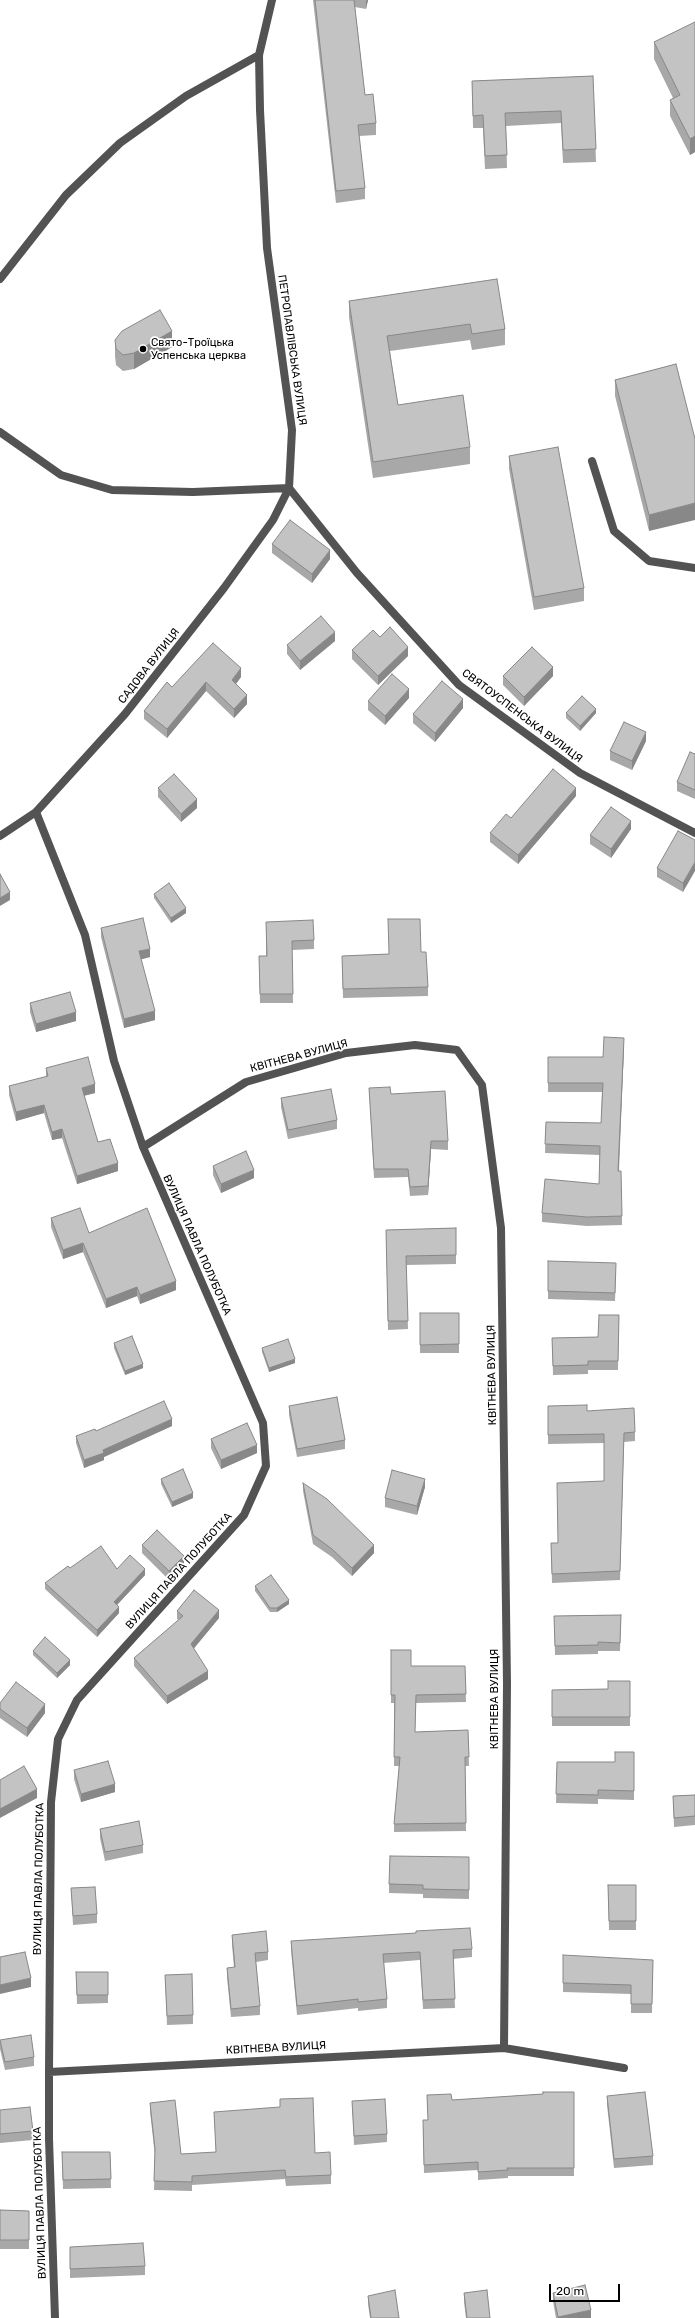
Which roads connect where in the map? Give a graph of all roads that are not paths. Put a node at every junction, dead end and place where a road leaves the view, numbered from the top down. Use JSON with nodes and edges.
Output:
{"nodes":[{"id":1,"x":272,"y":0,"type":"edge"},
{"id":2,"x":259,"y":55,"type":"junction"},
{"id":3,"x":0,"y":279,"type":"edge"},
{"id":4,"x":0,"y":432,"type":"edge"},
{"id":5,"x":592,"y":462,"type":"dead end"},
{"id":6,"x":289,"y":488,"type":"junction"},
{"id":7,"x":695,"y":568,"type":"edge"},
{"id":8,"x":36,"y":812,"type":"junction"},
{"id":9,"x":695,"y":833,"type":"edge"},
{"id":10,"x":0,"y":836,"type":"edge"},
{"id":11,"x":143,"y":1147,"type":"junction"},
{"id":12,"x":504,"y":2048,"type":"junction"},
{"id":13,"x":624,"y":2068,"type":"dead end"},
{"id":14,"x":49,"y":2072,"type":"junction"},
{"id":15,"x":55,"y":2318,"type":"edge"}],
"edges":[{"from":1,"to":2,"type":"street","name":"ПЕТРОПАВЛІВСЬКА ВУЛИЦЯ"},
{"from":2,"to":3,"type":"street"},
{"from":2,"to":6,"type":"street","name":"ПЕТРОПАВЛІВСЬКА ВУЛИЦЯ"},
{"from":4,"to":6,"type":"street"},
{"from":5,"to":7,"type":"street"},
{"from":6,"to":8,"type":"street","name":"САДОВА ВУЛИЦЯ"},
{"from":6,"to":9,"type":"street","name":"СВЯТОУСПЕНСЬКА ВУЛИЦЯ"},
{"from":8,"to":10,"type":"street","name":"САДОВА ВУЛИЦЯ"},
{"from":8,"to":11,"type":"street","name":"ВУЛИЦЯ ПАВЛА ПОЛУБОТКА"},
{"from":11,"to":12,"type":"street","name":"КВІТНЕВА ВУЛИЦЯ"},
{"from":11,"to":14,"type":"street","name":"ВУЛИЦЯ ПАВЛА ПОЛУБОТКА"},
{"from":12,"to":13,"type":"street","name":"КВІТНЕВА ВУЛИЦЯ"},
{"from":12,"to":14,"type":"street","name":"КВІТНЕВА ВУЛИЦЯ"},
{"from":14,"to":15,"type":"street","name":"ВУЛИЦЯ ПАВЛА ПОЛУБОТКА"}]}
